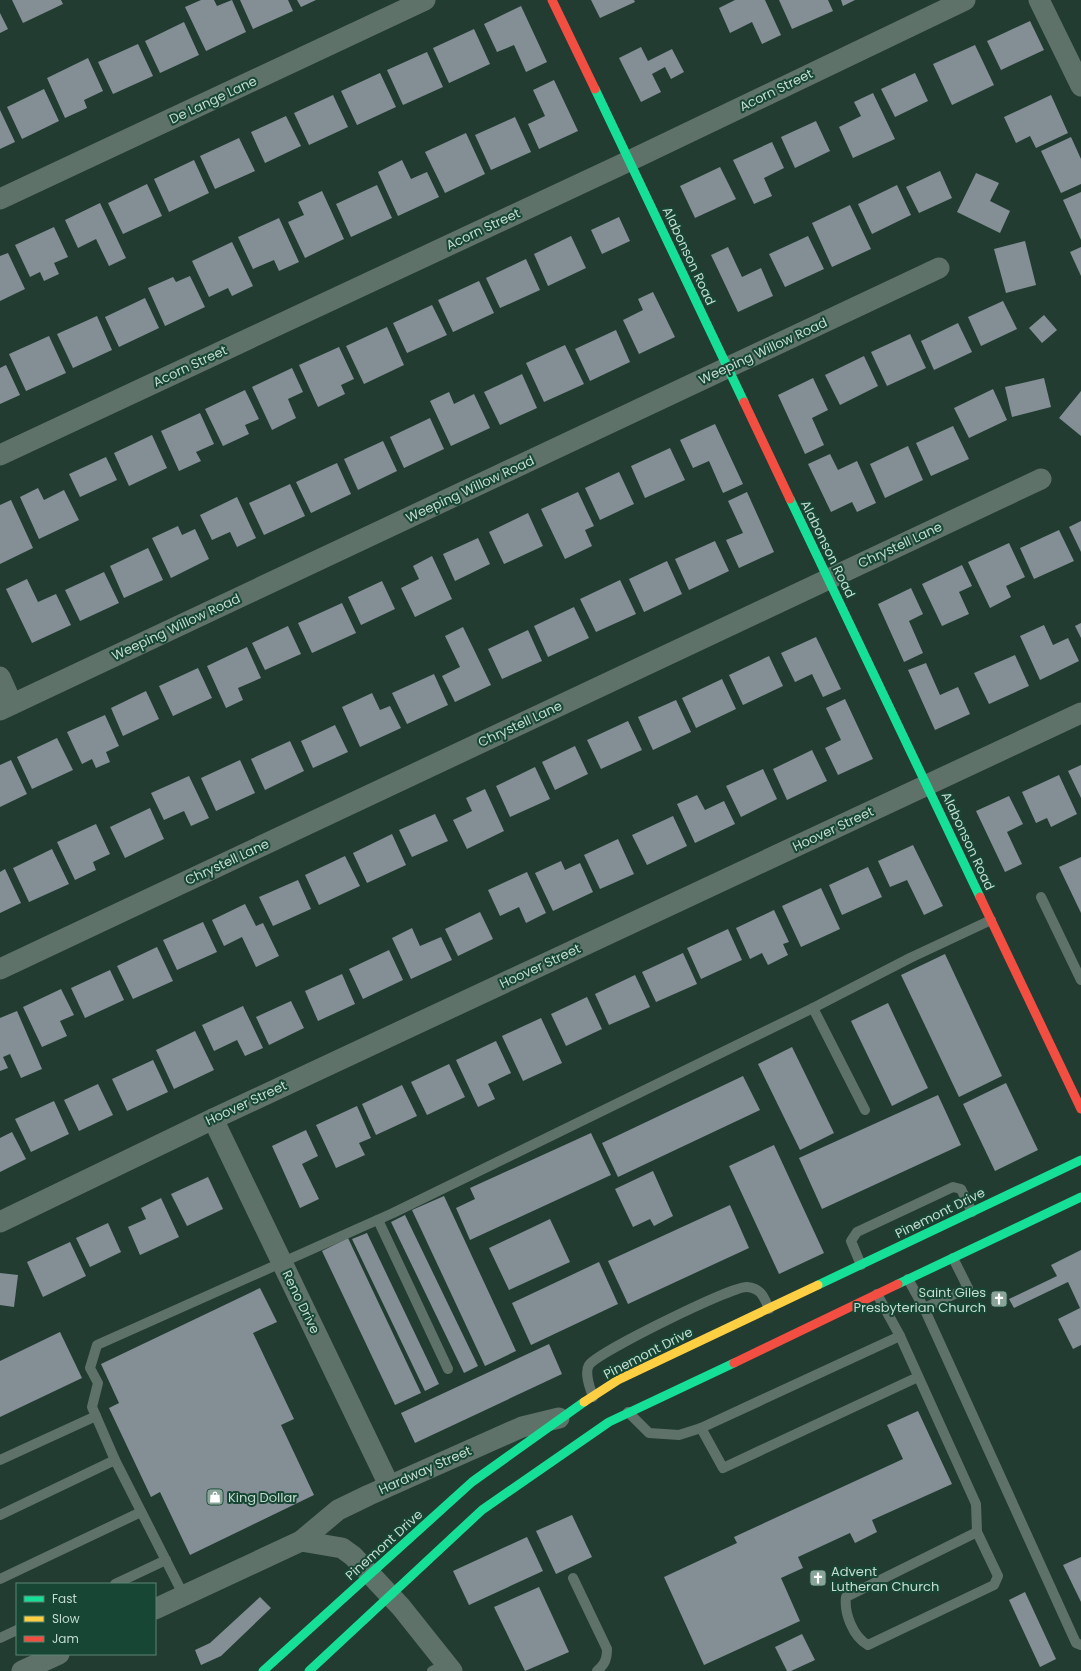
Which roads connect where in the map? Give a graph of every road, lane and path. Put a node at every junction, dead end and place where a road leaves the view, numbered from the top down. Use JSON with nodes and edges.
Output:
{"nodes":[{"id":1,"x":425,"y":0,"type":"edge"},
{"id":2,"x":552,"y":0,"type":"edge"},
{"id":3,"x":965,"y":0,"type":"edge"},
{"id":4,"x":1039,"y":0,"type":"edge"},
{"id":5,"x":1081,"y":86,"type":"edge"},
{"id":6,"x":629,"y":161,"type":"junction"},
{"id":7,"x":0,"y":199,"type":"edge"},
{"id":8,"x":939,"y":268,"type":"dead end"},
{"id":9,"x":727,"y":368,"type":"junction"},
{"id":10,"x":0,"y":455,"type":"edge"},
{"id":11,"x":1041,"y":479,"type":"dead end"},
{"id":12,"x":829,"y":579,"type":"junction"},
{"id":13,"x":0,"y":677,"type":"edge"},
{"id":14,"x":6,"y":707,"type":"edge"},
{"id":15,"x":1081,"y":713,"type":"edge"},
{"id":16,"x":927,"y":785,"type":"junction"},
{"id":17,"x":1041,"y":896,"type":"dead end"},
{"id":18,"x":991,"y":920,"type":"junction"},
{"id":19,"x":0,"y":969,"type":"edge"},
{"id":20,"x":1081,"y":980,"type":"edge"},
{"id":21,"x":813,"y":1008,"type":"junction"},
{"id":22,"x":1081,"y":1109,"type":"edge"},
{"id":23,"x":865,"y":1110,"type":"dead end"},
{"id":24,"x":213,"y":1119,"type":"junction"},
{"id":25,"x":1081,"y":1160,"type":"edge"},
{"id":26,"x":1081,"y":1197,"type":"edge"},
{"id":27,"x":972,"y":1212,"type":"junction"},
{"id":28,"x":378,"y":1220,"type":"junction"},
{"id":29,"x":0,"y":1222,"type":"edge"},
{"id":30,"x":953,"y":1258,"type":"junction"},
{"id":31,"x":283,"y":1263,"type":"junction"},
{"id":32,"x":863,"y":1267,"type":"junction"},
{"id":33,"x":908,"y":1279,"type":"junction"},
{"id":34,"x":875,"y":1291,"type":"junction"},
{"id":35,"x":769,"y":1308,"type":"junction"},
{"id":36,"x":924,"y":1308,"type":"junction"},
{"id":37,"x":900,"y":1336,"type":"junction"},
{"id":38,"x":448,"y":1369,"type":"dead end"},
{"id":39,"x":918,"y":1377,"type":"junction"},
{"id":40,"x":595,"y":1400,"type":"junction"},
{"id":41,"x":628,"y":1412,"type":"junction"},
{"id":42,"x":96,"y":1416,"type":"junction"},
{"id":43,"x":560,"y":1418,"type":"junction"},
{"id":44,"x":701,"y":1428,"type":"junction"},
{"id":45,"x":0,"y":1460,"type":"edge"},
{"id":46,"x":115,"y":1460,"type":"junction"},
{"id":47,"x":389,"y":1486,"type":"junction"},
{"id":48,"x":141,"y":1512,"type":"junction"},
{"id":49,"x":0,"y":1515,"type":"edge"},
{"id":50,"x":977,"y":1532,"type":"junction"},
{"id":51,"x":300,"y":1540,"type":"junction"},
{"id":52,"x":166,"y":1560,"type":"junction"},
{"id":53,"x":370,"y":1574,"type":"junction"},
{"id":54,"x":573,"y":1578,"type":"dead end"},
{"id":55,"x":0,"y":1579,"type":"edge"},
{"id":56,"x":117,"y":1583,"type":"edge"},
{"id":57,"x":390,"y":1595,"type":"junction"},
{"id":58,"x":184,"y":1596,"type":"junction"},
{"id":59,"x":156,"y":1609,"type":"edge"},
{"id":60,"x":16,"y":1630,"type":"edge"},
{"id":61,"x":0,"y":1638,"type":"edge"},
{"id":62,"x":1081,"y":1645,"type":"edge"},
{"id":63,"x":57,"y":1655,"type":"edge"},
{"id":64,"x":444,"y":1669,"type":"edge"},
{"id":65,"x":22,"y":1671,"type":"edge"},
{"id":66,"x":263,"y":1671,"type":"edge"},
{"id":67,"x":308,"y":1671,"type":"edge"},
{"id":68,"x":597,"y":1671,"type":"edge"}],
"edges":[{"from":1,"to":7,"type":"street","name":"De Lange Lane"},
{"from":2,"to":6,"type":"main road","name":"Alabonson Road"},
{"from":3,"to":6,"type":"street","name":"Acorn Street"},
{"from":4,"to":5,"type":"street"},
{"from":6,"to":9,"type":"main road","name":"Alabonson Road"},
{"from":6,"to":10,"type":"street","name":"Acorn Street"},
{"from":8,"to":9,"type":"street","name":"Weeping Willow Road"},
{"from":9,"to":12,"type":"main road","name":"Alabonson Road"},
{"from":9,"to":14,"type":"street","name":"Weeping Willow Road"},
{"from":11,"to":12,"type":"street","name":"Chrystell Lane"},
{"from":12,"to":16,"type":"main road","name":"Alabonson Road"},
{"from":12,"to":19,"type":"street","name":"Chrystell Lane"},
{"from":13,"to":14,"type":"street"},
{"from":15,"to":16,"type":"street","name":"Hoover Street"},
{"from":16,"to":18,"type":"main road","name":"Alabonson Road"},
{"from":16,"to":24,"type":"street","name":"Hoover Street"},
{"from":17,"to":20,"type":"lane"},
{"from":18,"to":21,"type":"lane"},
{"from":18,"to":22,"type":"main road","name":"Alabonson Road"},
{"from":21,"to":23,"type":"lane"},
{"from":21,"to":28,"type":"lane"},
{"from":24,"to":29,"type":"street","name":"Hoover Street"},
{"from":24,"to":31,"type":"street","name":"Reno Drive"},
{"from":25,"to":27,"type":"main road","name":"Pinemont Drive"},
{"from":26,"to":30,"type":"main road"},
{"from":27,"to":32,"type":"main road","name":"Pinemont Drive"},
{"from":27,"to":32,"type":"lane"},
{"from":28,"to":31,"type":"lane"},
{"from":28,"to":38,"type":"lane"},
{"from":30,"to":33,"type":"main road"},
{"from":30,"to":36,"type":"lane"},
{"from":31,"to":42,"type":"lane"},
{"from":31,"to":47,"type":"street","name":"Reno Drive"},
{"from":32,"to":35,"type":"main road","name":"Pinemont Drive"},
{"from":33,"to":34,"type":"main road"},
{"from":33,"to":36,"type":"lane"},
{"from":34,"to":37,"type":"lane"},
{"from":34,"to":41,"type":"main road"},
{"from":35,"to":40,"type":"main road","name":"Pinemont Drive"},
{"from":35,"to":40,"type":"lane"},
{"from":36,"to":62,"type":"lane"},
{"from":37,"to":39,"type":"lane"},
{"from":37,"to":44,"type":"lane"},
{"from":39,"to":44,"type":"lane"},
{"from":39,"to":50,"type":"lane"},
{"from":40,"to":43,"type":"main road","name":"Pinemont Drive"},
{"from":41,"to":44,"type":"lane"},
{"from":41,"to":57,"type":"main road"},
{"from":42,"to":45,"type":"lane"},
{"from":42,"to":46,"type":"lane"},
{"from":43,"to":47,"type":"street","name":"Hardway Street"},
{"from":43,"to":53,"type":"main road","name":"Pinemont Drive"},
{"from":46,"to":48,"type":"lane"},
{"from":46,"to":49,"type":"lane"},
{"from":47,"to":51,"type":"street","name":"Hardway Street"},
{"from":48,"to":52,"type":"lane"},
{"from":48,"to":55,"type":"lane"},
{"from":50,"to":50,"type":"lane"},
{"from":51,"to":53,"type":"street"},
{"from":51,"to":58,"type":"street","name":"Hardway Street"},
{"from":52,"to":56,"type":"lane"},
{"from":52,"to":58,"type":"lane"},
{"from":53,"to":57,"type":"street"},
{"from":53,"to":66,"type":"main road","name":"Pinemont Drive"},
{"from":54,"to":68,"type":"lane"},
{"from":57,"to":64,"type":"street"},
{"from":57,"to":67,"type":"main road"},
{"from":58,"to":59,"type":"street","name":"Hardway Street"},
{"from":60,"to":61,"type":"lane"},
{"from":63,"to":65,"type":"street"}]}
